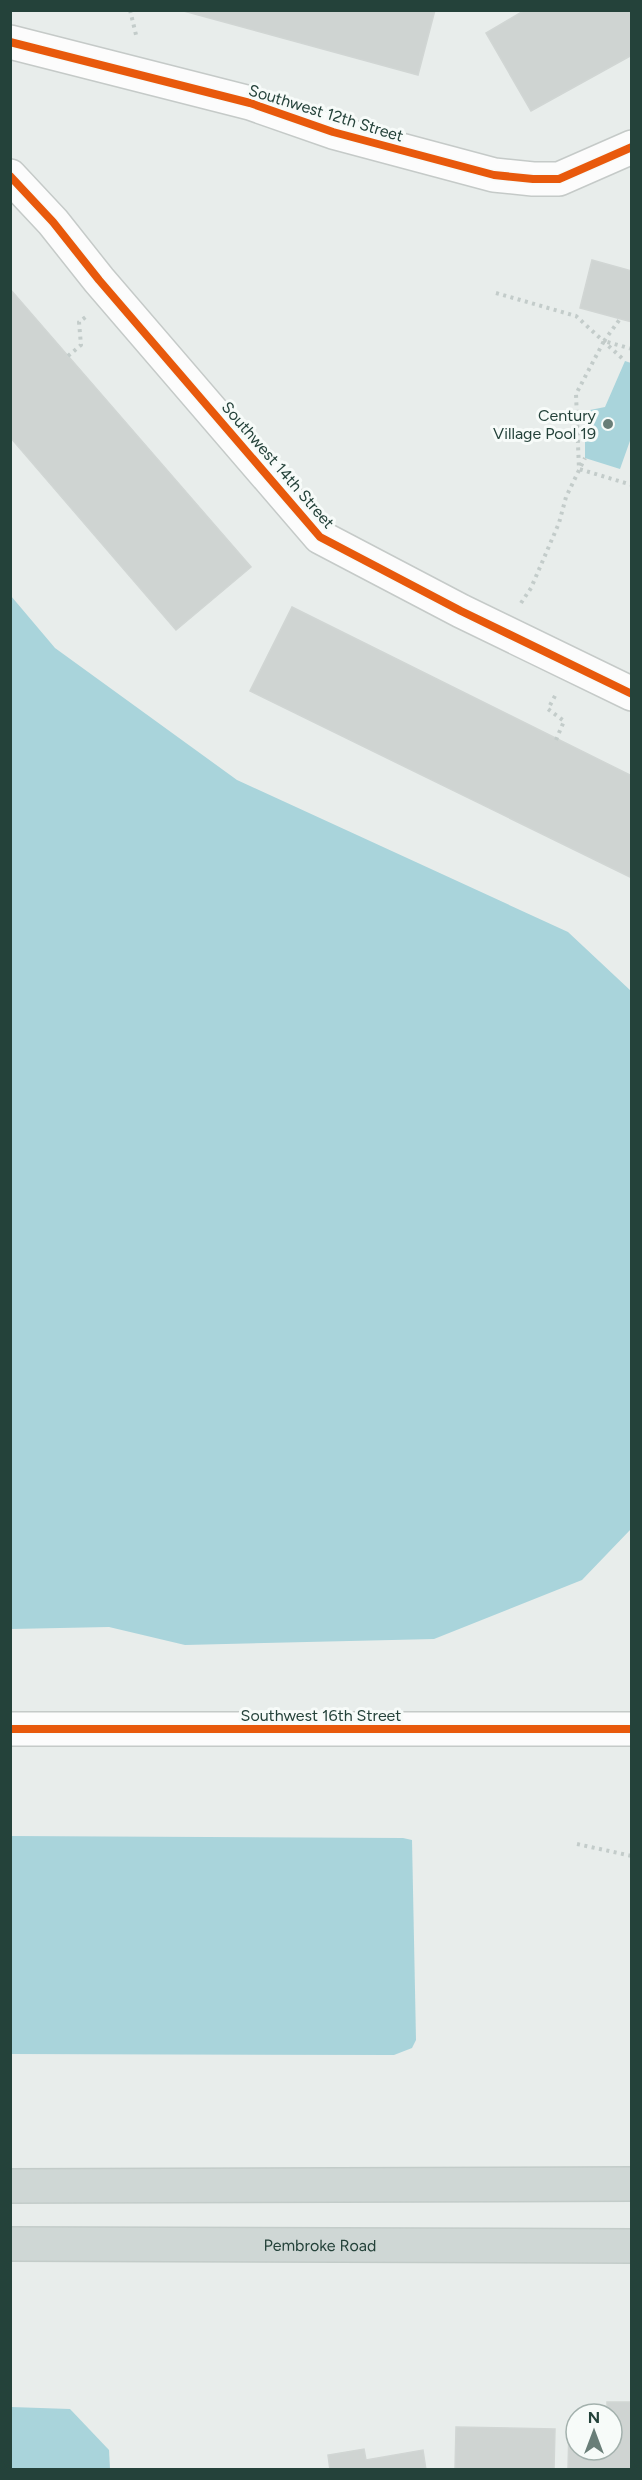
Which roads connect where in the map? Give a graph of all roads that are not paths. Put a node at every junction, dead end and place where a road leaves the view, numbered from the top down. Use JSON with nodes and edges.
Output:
{"nodes":[{"id":1,"x":10,"y":42,"type":"edge"},
{"id":2,"x":632,"y":147,"type":"edge"},
{"id":3,"x":10,"y":176,"type":"edge"},
{"id":4,"x":632,"y":694,"type":"edge"},
{"id":5,"x":10,"y":1729,"type":"edge"},
{"id":6,"x":632,"y":1729,"type":"edge"},
{"id":7,"x":632,"y":2184,"type":"edge"},
{"id":8,"x":10,"y":2186,"type":"edge"},
{"id":9,"x":10,"y":2244,"type":"edge"},
{"id":10,"x":632,"y":2246,"type":"edge"}],
"edges":[{"from":1,"to":2,"type":"street","name":"Southwest 12th Street"},
{"from":3,"to":4,"type":"street","name":"Southwest 14th Street"},
{"from":5,"to":6,"type":"street","name":"Southwest 16th Street"},
{"from":7,"to":8,"type":"main road"},
{"from":9,"to":10,"type":"main road","name":"Pembroke Road"}]}
